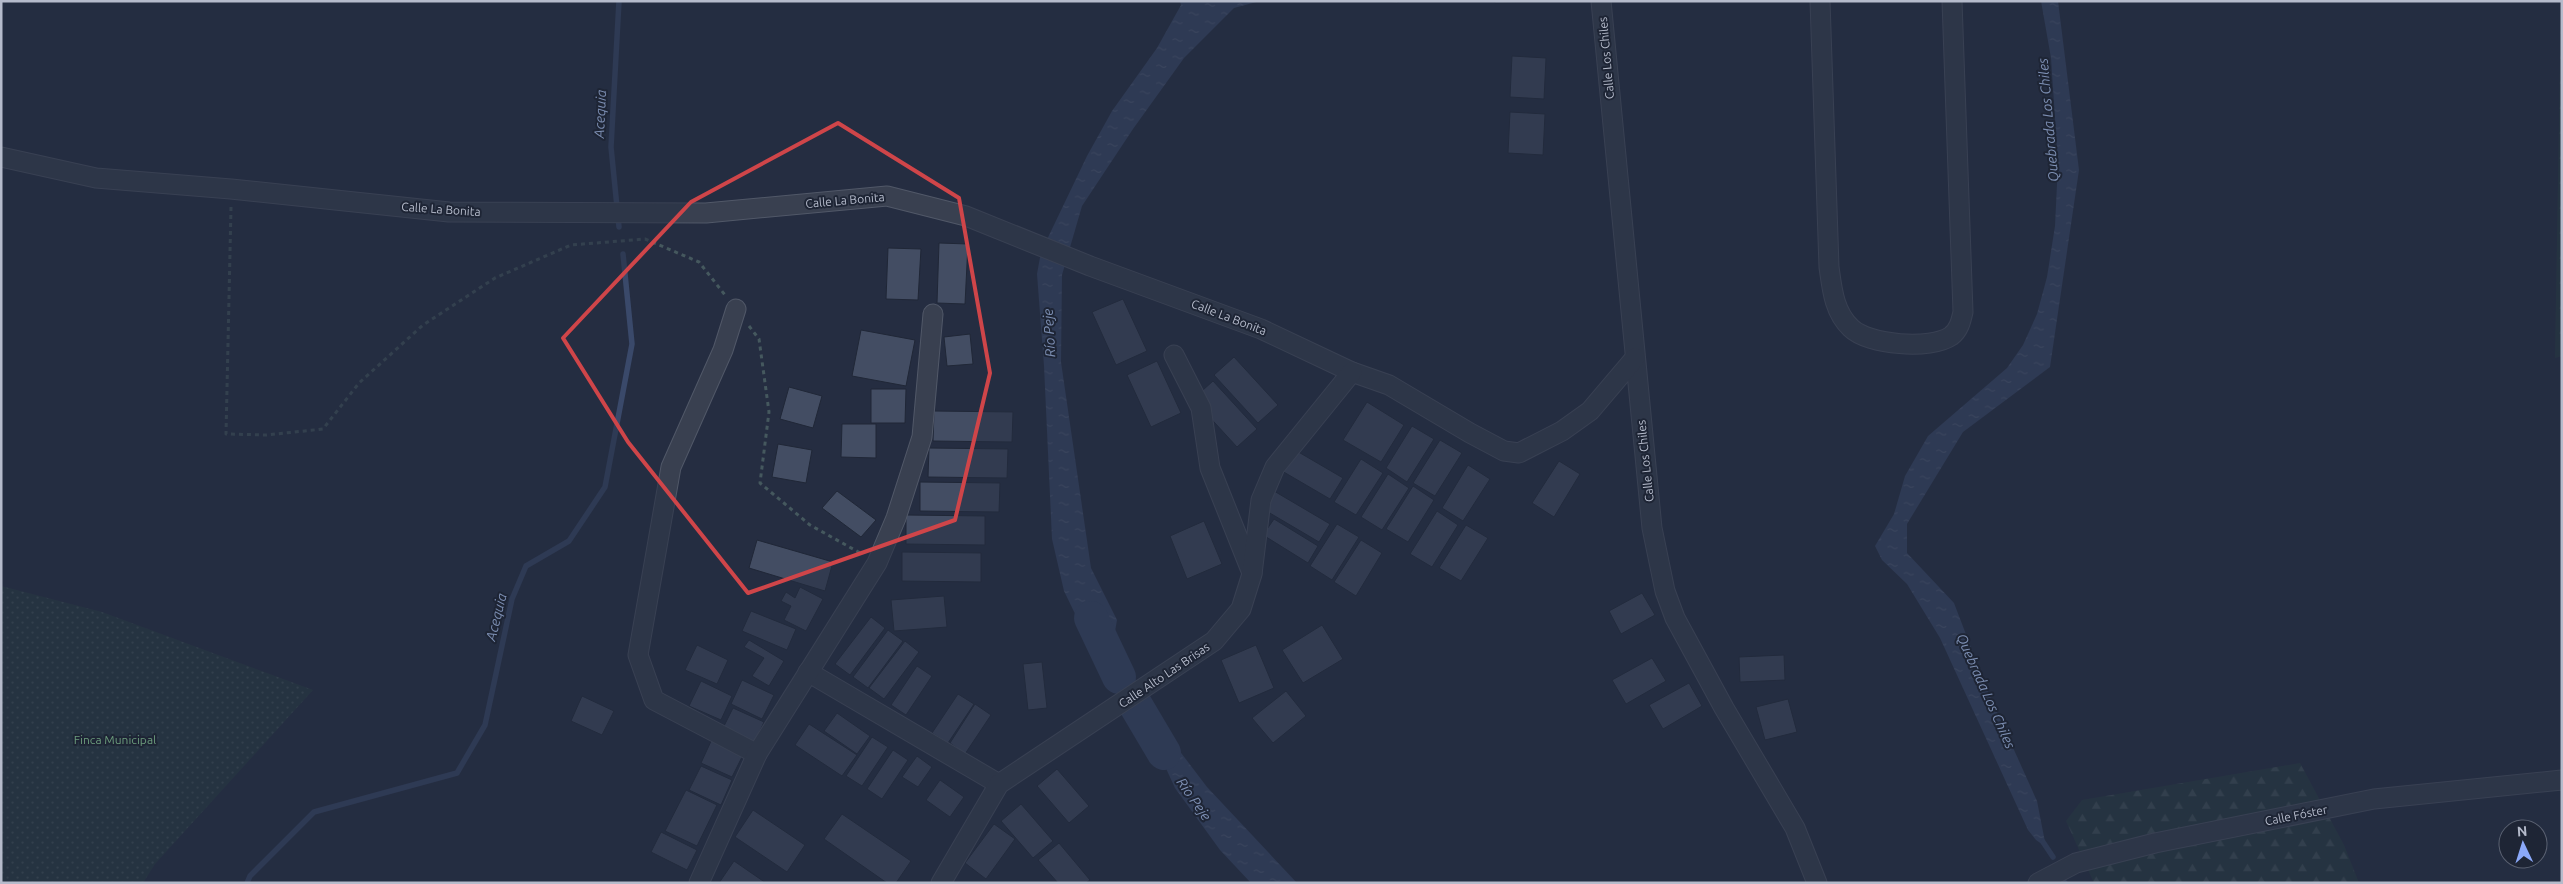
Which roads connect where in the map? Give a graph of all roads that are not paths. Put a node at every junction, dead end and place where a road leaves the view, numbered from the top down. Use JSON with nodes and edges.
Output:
{"nodes":[{"id":1,"x":1601,"y":1,"type":"edge"},
{"id":2,"x":1820,"y":1,"type":"edge"},
{"id":3,"x":1952,"y":1,"type":"edge"},
{"id":4,"x":1,"y":157,"type":"edge"},
{"id":5,"x":736,"y":309,"type":"road end"},
{"id":6,"x":933,"y":314,"type":"dead end"},
{"id":7,"x":1174,"y":355,"type":"dead end"},
{"id":8,"x":1635,"y":358,"type":"junction"},
{"id":9,"x":1352,"y":372,"type":"junction"},
{"id":10,"x":1252,"y":574,"type":"junction"},
{"id":11,"x":808,"y":672,"type":"junction"},
{"id":12,"x":756,"y":754,"type":"junction"},
{"id":13,"x":2562,"y":780,"type":"edge"},
{"id":14,"x":999,"y":784,"type":"junction"},
{"id":15,"x":699,"y":883,"type":"edge"},
{"id":16,"x":941,"y":883,"type":"edge"},
{"id":17,"x":1816,"y":883,"type":"edge"},
{"id":18,"x":2038,"y":883,"type":"edge"}],
"edges":[{"from":1,"to":8,"type":"street","name":"Calle Los Chiles"},
{"from":2,"to":3,"type":"street"},
{"from":4,"to":9,"type":"street","name":"Calle La Bonita"},
{"from":5,"to":12,"type":"street"},
{"from":6,"to":11,"type":"street"},
{"from":7,"to":10,"type":"street"},
{"from":8,"to":9,"type":"street","name":"Calle La Bonita"},
{"from":8,"to":17,"type":"street","name":"Calle Los Chiles"},
{"from":9,"to":10,"type":"street","name":"Calle Alto Las Brisas"},
{"from":10,"to":14,"type":"street","name":"Calle Alto Las Brisas"},
{"from":11,"to":12,"type":"street"},
{"from":11,"to":14,"type":"street"},
{"from":12,"to":15,"type":"street"},
{"from":13,"to":18,"type":"street","name":"Calle Fóster"},
{"from":14,"to":16,"type":"street","name":"Calle Alto Las Brisas"}]}
